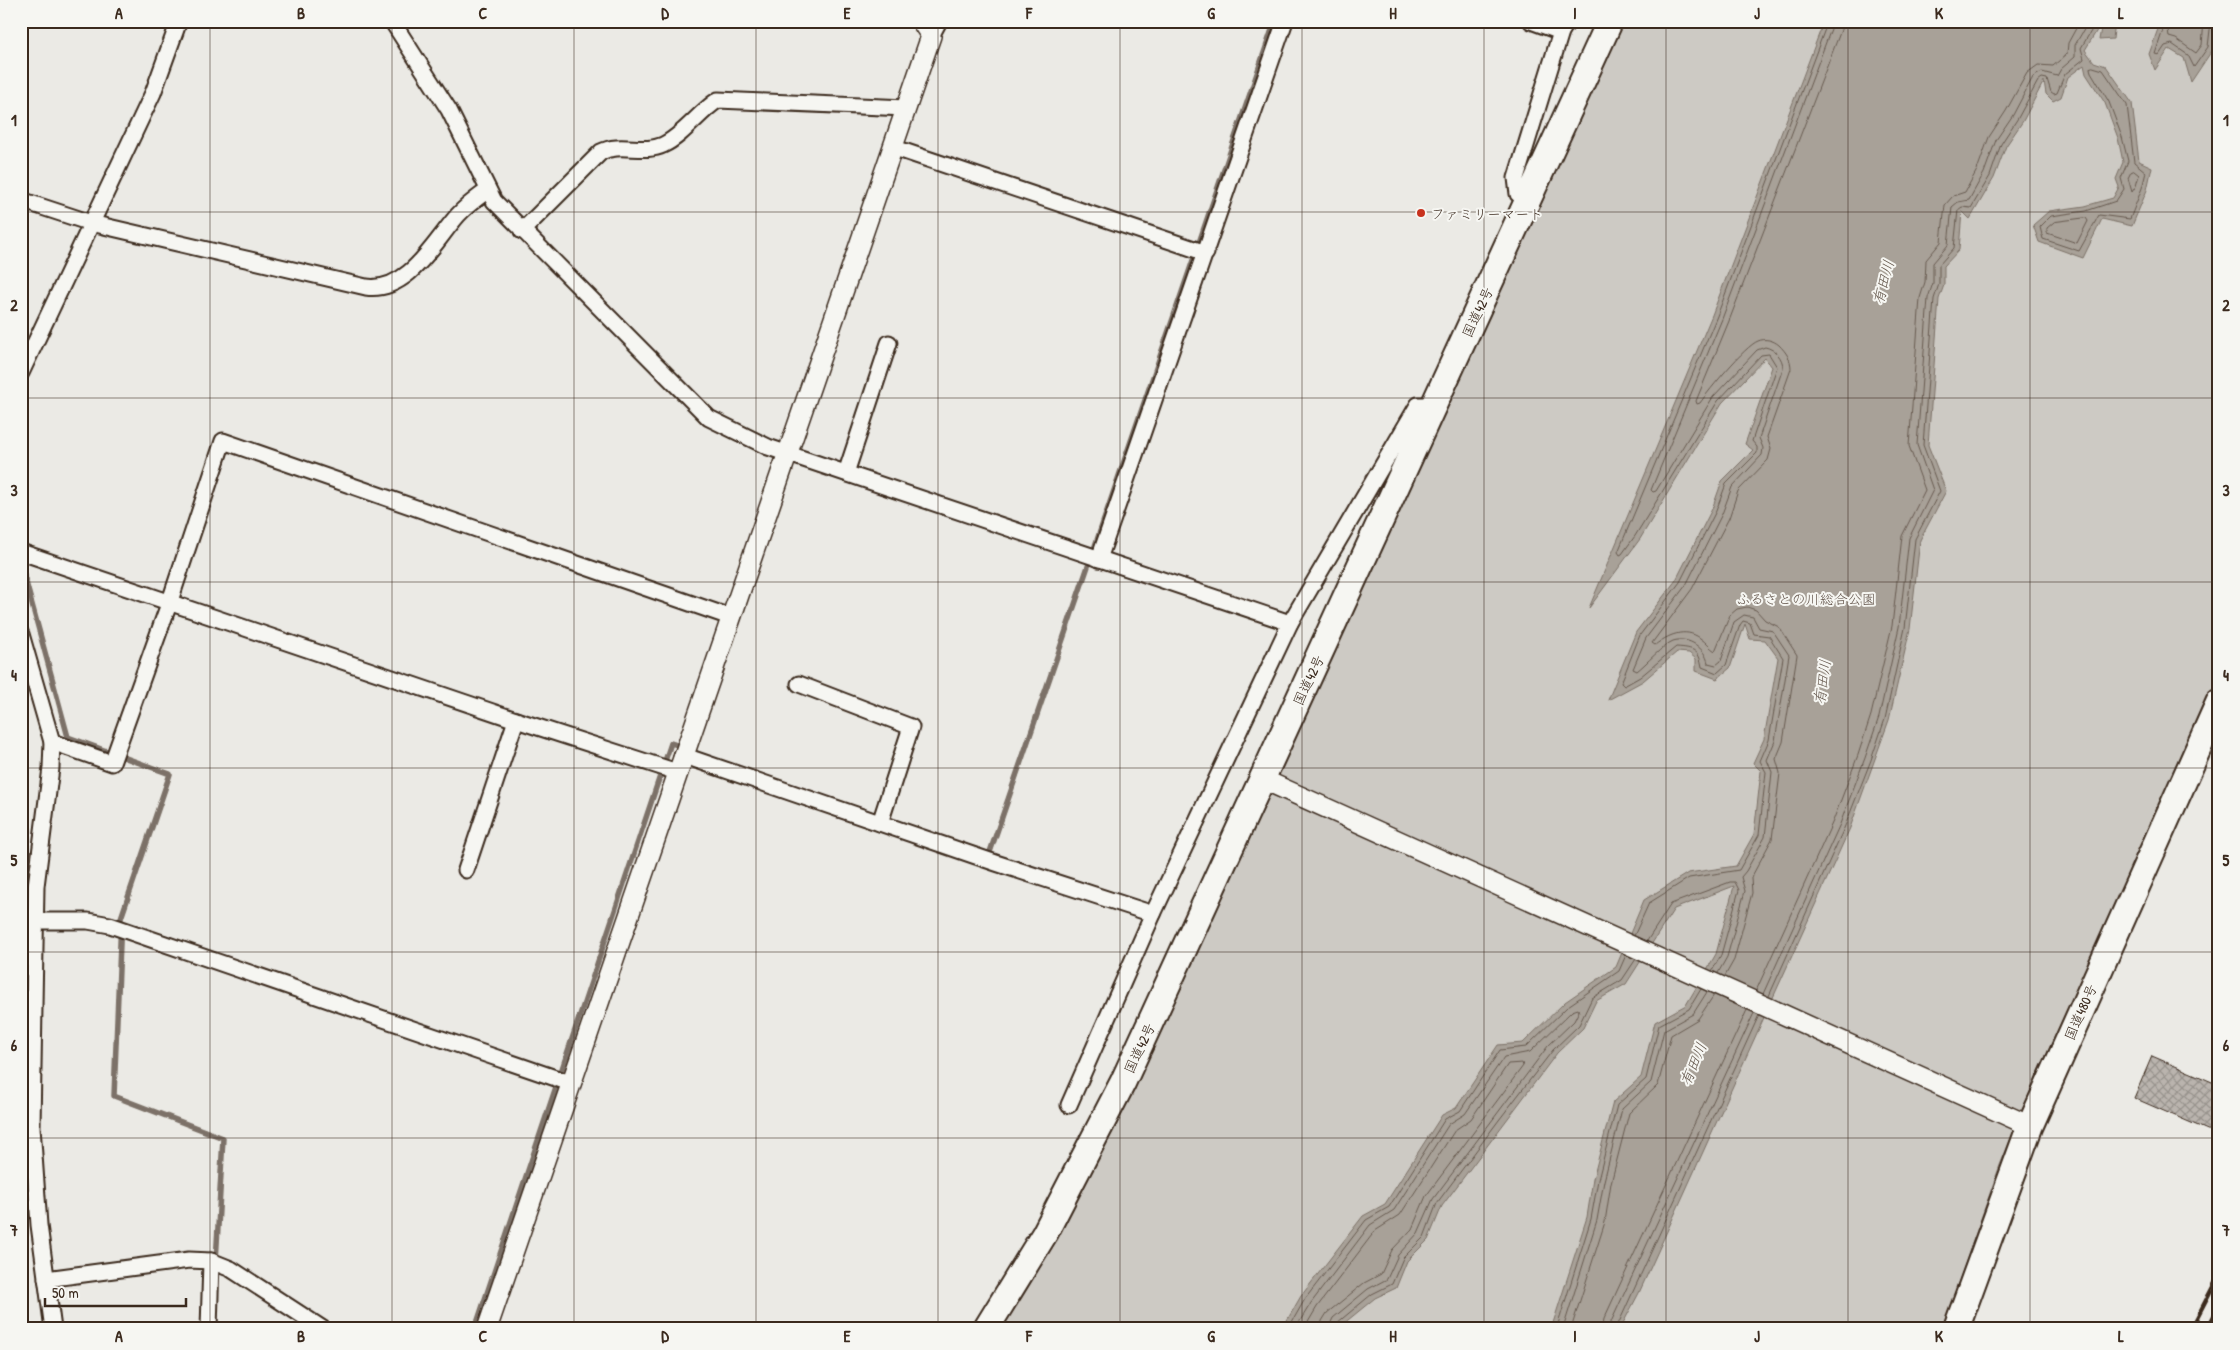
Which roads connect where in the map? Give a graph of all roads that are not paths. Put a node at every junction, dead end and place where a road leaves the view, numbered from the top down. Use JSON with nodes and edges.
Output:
{"nodes":[{"id":1,"x":179,"y":21,"type":"edge"},
{"id":2,"x":392,"y":21,"type":"edge"},
{"id":3,"x":1285,"y":21,"type":"edge"},
{"id":4,"x":1531,"y":21,"type":"edge"},
{"id":5,"x":1610,"y":21,"type":"edge"},
{"id":6,"x":930,"y":26,"type":"edge"},
{"id":7,"x":1564,"y":26,"type":"edge"},
{"id":8,"x":906,"y":108,"type":"junction"},
{"id":9,"x":892,"y":147,"type":"junction"},
{"id":10,"x":488,"y":190,"type":"junction"},
{"id":11,"x":21,"y":200,"type":"edge"},
{"id":12,"x":1528,"y":202,"type":"junction"},
{"id":13,"x":92,"y":223,"type":"junction"},
{"id":14,"x":522,"y":230,"type":"junction"},
{"id":15,"x":1206,"y":253,"type":"junction"},
{"id":16,"x":889,"y":343,"type":"dead end"},
{"id":17,"x":21,"y":373,"type":"edge"},
{"id":18,"x":1434,"y":405,"type":"junction"},
{"id":19,"x":787,"y":453,"type":"junction"},
{"id":20,"x":846,"y":473,"type":"junction"},
{"id":21,"x":21,"y":552,"type":"edge"},
{"id":22,"x":1099,"y":559,"type":"junction"},
{"id":23,"x":170,"y":601,"type":"junction"},
{"id":24,"x":730,"y":617,"type":"junction"},
{"id":25,"x":1290,"y":623,"type":"junction"},
{"id":26,"x":21,"y":634,"type":"edge"},
{"id":27,"x":799,"y":684,"type":"dead end"},
{"id":28,"x":2219,"y":702,"type":"edge"},
{"id":29,"x":516,"y":720,"type":"junction"},
{"id":30,"x":52,"y":742,"type":"junction"},
{"id":31,"x":680,"y":764,"type":"junction"},
{"id":32,"x":1271,"y":783,"type":"junction"},
{"id":33,"x":880,"y":823,"type":"junction"},
{"id":34,"x":466,"y":870,"type":"dead end"},
{"id":35,"x":1153,"y":914,"type":"junction"},
{"id":36,"x":35,"y":921,"type":"junction"},
{"id":37,"x":27,"y":1070,"type":"edge"},
{"id":38,"x":570,"y":1083,"type":"junction"},
{"id":39,"x":1070,"y":1105,"type":"dead end"},
{"id":40,"x":2018,"y":1121,"type":"junction"},
{"id":41,"x":211,"y":1261,"type":"junction"},
{"id":42,"x":46,"y":1279,"type":"junction"},
{"id":43,"x":53,"y":1329,"type":"edge"},
{"id":44,"x":209,"y":1329,"type":"edge"},
{"id":45,"x":323,"y":1329,"type":"edge"},
{"id":46,"x":487,"y":1329,"type":"edge"},
{"id":47,"x":986,"y":1329,"type":"edge"},
{"id":48,"x":1956,"y":1329,"type":"edge"}],
"edges":[{"from":1,"to":13,"type":"street"},
{"from":2,"to":10,"type":"street"},
{"from":3,"to":15,"type":"street"},
{"from":4,"to":7,"type":"street"},
{"from":5,"to":12,"type":"highway","name":"国道42号"},
{"from":6,"to":8,"type":"street"},
{"from":7,"to":12,"type":"street"},
{"from":8,"to":9,"type":"street"},
{"from":8,"to":14,"type":"street"},
{"from":9,"to":15,"type":"street"},
{"from":9,"to":19,"type":"street"},
{"from":10,"to":13,"type":"street"},
{"from":10,"to":14,"type":"street"},
{"from":11,"to":13,"type":"street"},
{"from":12,"to":18,"type":"highway","name":"国道42号"},
{"from":13,"to":17,"type":"street"},
{"from":14,"to":19,"type":"street"},
{"from":15,"to":22,"type":"street"},
{"from":16,"to":20,"type":"street"},
{"from":18,"to":25,"type":"street"},
{"from":18,"to":32,"type":"highway","name":"国道42号"},
{"from":19,"to":20,"type":"street"},
{"from":19,"to":24,"type":"street"},
{"from":20,"to":22,"type":"street"},
{"from":21,"to":23,"type":"street"},
{"from":22,"to":25,"type":"street"},
{"from":23,"to":24,"type":"street"},
{"from":23,"to":29,"type":"street"},
{"from":23,"to":30,"type":"street"},
{"from":24,"to":31,"type":"street"},
{"from":25,"to":35,"type":"street"},
{"from":26,"to":30,"type":"street"},
{"from":27,"to":33,"type":"street"},
{"from":28,"to":40,"type":"highway","name":"国道480号"},
{"from":29,"to":31,"type":"street"},
{"from":29,"to":34,"type":"street"},
{"from":30,"to":36,"type":"street"},
{"from":31,"to":33,"type":"street"},
{"from":31,"to":38,"type":"street"},
{"from":32,"to":40,"type":"street"},
{"from":32,"to":47,"type":"highway","name":"国道42号"},
{"from":33,"to":35,"type":"street"},
{"from":35,"to":39,"type":"street"},
{"from":36,"to":37,"type":"street"},
{"from":36,"to":38,"type":"street"},
{"from":37,"to":42,"type":"street"},
{"from":38,"to":46,"type":"street"},
{"from":40,"to":48,"type":"highway","name":"国道480号"},
{"from":41,"to":42,"type":"street"},
{"from":41,"to":44,"type":"street"},
{"from":41,"to":45,"type":"street"},
{"from":42,"to":43,"type":"street"}]}
